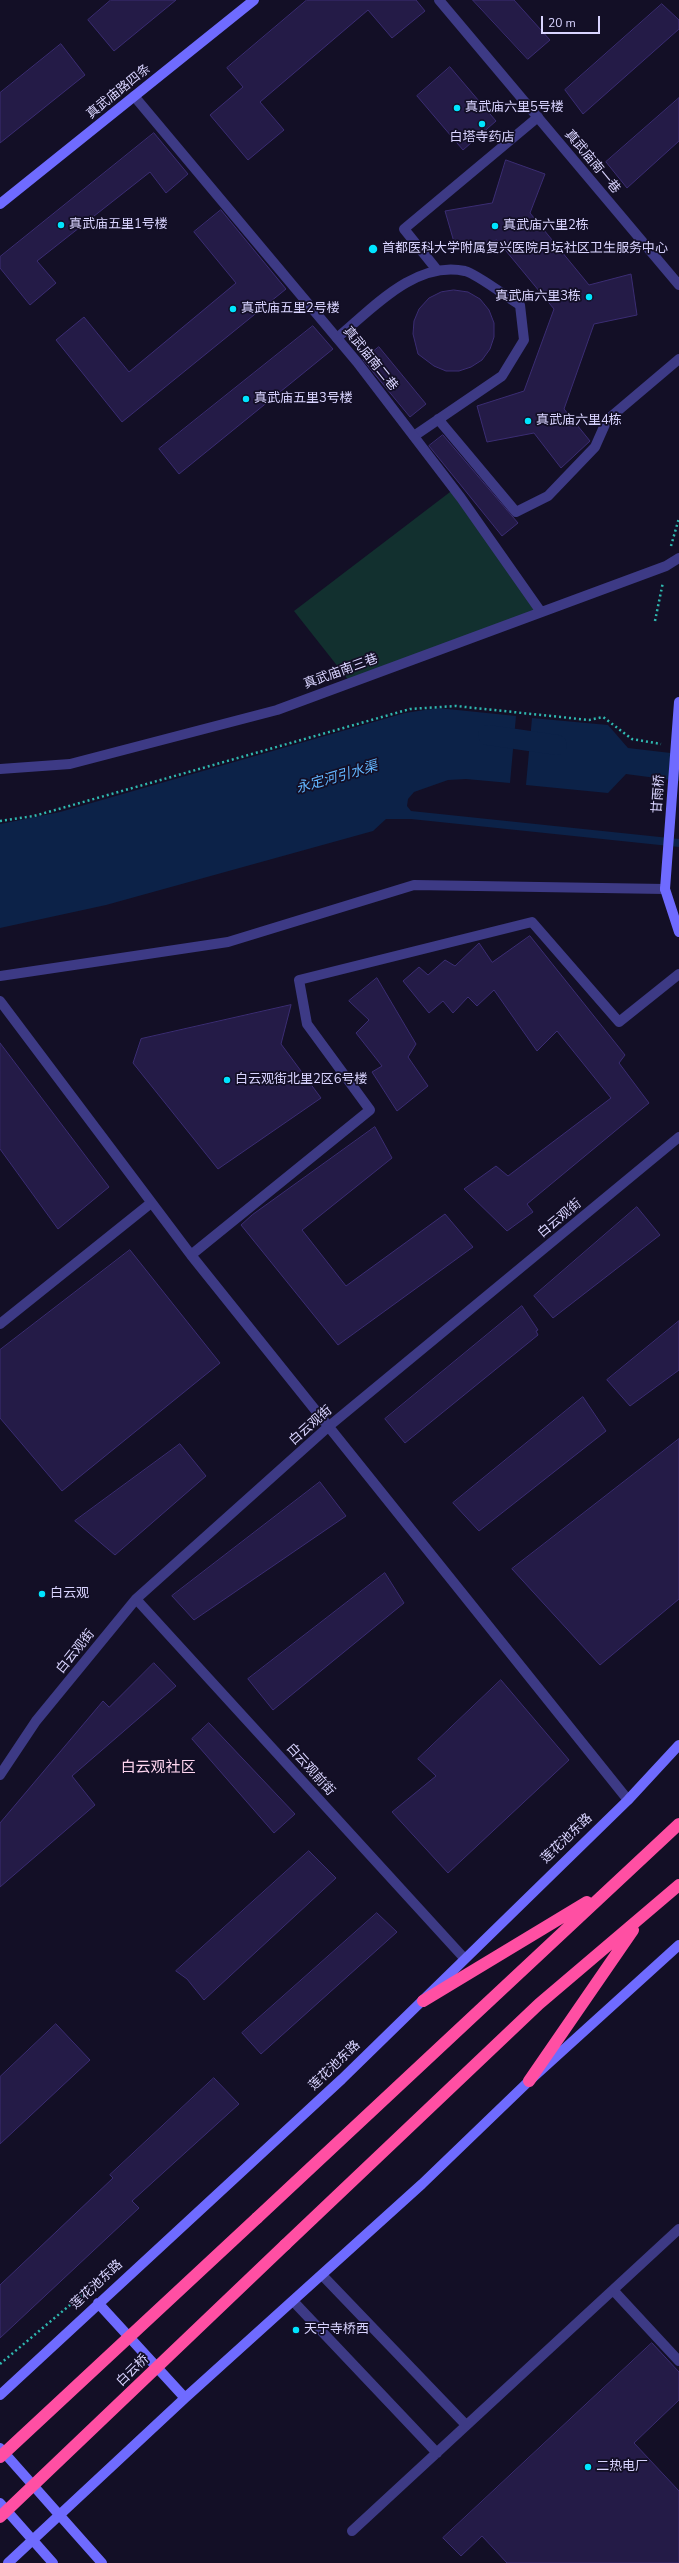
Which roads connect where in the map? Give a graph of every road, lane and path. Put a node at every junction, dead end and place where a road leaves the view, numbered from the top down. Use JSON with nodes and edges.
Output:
{"nodes":[{"id":1,"x":254,"y":0,"type":"edge"},
{"id":2,"x":439,"y":0,"type":"edge"},
{"id":3,"x":134,"y":96,"type":"junction"},
{"id":4,"x":538,"y":117,"type":"junction"},
{"id":5,"x":0,"y":204,"type":"edge"},
{"id":6,"x":437,"y":270,"type":"junction"},
{"id":7,"x":679,"y":285,"type":"edge"},
{"id":8,"x":337,"y":338,"type":"junction"},
{"id":9,"x":679,"y":359,"type":"edge"},
{"id":10,"x":438,"y":419,"type":"junction"},
{"id":11,"x":414,"y":436,"type":"junction"},
{"id":12,"x":679,"y":558,"type":"edge"},
{"id":13,"x":540,"y":612,"type":"junction"},
{"id":14,"x":679,"y":700,"type":"edge"},
{"id":15,"x":663,"y":745,"type":"dead end"},
{"id":16,"x":0,"y":769,"type":"edge"},
{"id":17,"x":0,"y":821,"type":"edge"},
{"id":18,"x":665,"y":889,"type":"junction"},
{"id":19,"x":679,"y":932,"type":"edge"},
{"id":20,"x":679,"y":974,"type":"edge"},
{"id":21,"x":0,"y":976,"type":"edge"},
{"id":22,"x":0,"y":1001,"type":"edge"},
{"id":23,"x":679,"y":1137,"type":"edge"},
{"id":24,"x":151,"y":1203,"type":"junction"},
{"id":25,"x":190,"y":1255,"type":"junction"},
{"id":26,"x":0,"y":1324,"type":"edge"},
{"id":27,"x":328,"y":1427,"type":"junction"},
{"id":28,"x":136,"y":1599,"type":"junction"},
{"id":29,"x":679,"y":1745,"type":"edge"},
{"id":30,"x":0,"y":1775,"type":"edge"},
{"id":31,"x":628,"y":1800,"type":"junction"},
{"id":32,"x":679,"y":1824,"type":"edge"},
{"id":33,"x":679,"y":1885,"type":"edge"},
{"id":34,"x":608,"y":1889,"type":"junction"},
{"id":35,"x":642,"y":1917,"type":"junction"},
{"id":36,"x":679,"y":1945,"type":"edge"},
{"id":37,"x":464,"y":1958,"type":"junction"},
{"id":38,"x":423,"y":2001,"type":"junction"},
{"id":39,"x":529,"y":2081,"type":"junction"},
{"id":40,"x":679,"y":2229,"type":"edge"},
{"id":41,"x":322,"y":2275,"type":"junction"},
{"id":42,"x":613,"y":2290,"type":"junction"},
{"id":43,"x":293,"y":2302,"type":"junction"},
{"id":44,"x":98,"y":2303,"type":"junction"},
{"id":45,"x":679,"y":2361,"type":"edge"},
{"id":46,"x":0,"y":2395,"type":"edge"},
{"id":47,"x":185,"y":2398,"type":"junction"},
{"id":48,"x":466,"y":2426,"type":"junction"},
{"id":49,"x":0,"y":2448,"type":"edge"},
{"id":50,"x":437,"y":2453,"type":"junction"},
{"id":51,"x":0,"y":2457,"type":"edge"},
{"id":52,"x":0,"y":2503,"type":"edge"},
{"id":53,"x":0,"y":2517,"type":"edge"},
{"id":54,"x":59,"y":2517,"type":"junction"},
{"id":55,"x":352,"y":2531,"type":"dead end"},
{"id":56,"x":32,"y":2541,"type":"junction"},
{"id":57,"x":8,"y":2563,"type":"edge"},
{"id":58,"x":53,"y":2563,"type":"edge"},
{"id":59,"x":102,"y":2563,"type":"edge"}],
"edges":[{"from":1,"to":3,"type":"street","name":"真武庙路四条"},
{"from":2,"to":4,"type":"street","name":"真武庙南一巷"},
{"from":3,"to":5,"type":"street","name":"真武庙路四条"},
{"from":3,"to":8,"type":"street","name":"真武庙南二巷"},
{"from":4,"to":6,"type":"street"},
{"from":4,"to":7,"type":"street","name":"真武庙南一巷"},
{"from":6,"to":8,"type":"street"},
{"from":6,"to":10,"type":"street"},
{"from":8,"to":11,"type":"street","name":"真武庙南二巷"},
{"from":9,"to":10,"type":"street"},
{"from":10,"to":11,"type":"street"},
{"from":11,"to":13,"type":"street","name":"真武庙南二巷"},
{"from":12,"to":13,"type":"street","name":"真武庙南三巷"},
{"from":13,"to":16,"type":"street","name":"真武庙南三巷"},
{"from":14,"to":18,"type":"street","name":"甘雨桥","bridge":true},
{"from":15,"to":17,"type":"path"},
{"from":18,"to":19,"type":"street"},
{"from":18,"to":21,"type":"street"},
{"from":20,"to":25,"type":"street"},
{"from":22,"to":24,"type":"street"},
{"from":23,"to":27,"type":"street","name":"白云观街"},
{"from":24,"to":25,"type":"street"},
{"from":24,"to":26,"type":"street"},
{"from":25,"to":27,"type":"street"},
{"from":27,"to":28,"type":"street","name":"白云观街"},
{"from":27,"to":31,"type":"street"},
{"from":28,"to":30,"type":"street","name":"白云观街"},
{"from":28,"to":37,"type":"street","name":"白云观前街"},
{"from":29,"to":31,"type":"street","name":"莲花池东路"},
{"from":31,"to":37,"type":"street","name":"莲花池东路"},
{"from":32,"to":34,"type":"highway"},
{"from":33,"to":35,"type":"highway"},
{"from":34,"to":38,"type":"highway"},
{"from":34,"to":51,"type":"highway","bridge":true},
{"from":35,"to":39,"type":"highway"},
{"from":35,"to":53,"type":"highway","name":"白云桥","bridge":true},
{"from":36,"to":39,"type":"street"},
{"from":37,"to":38,"type":"street","name":"莲花池东路"},
{"from":38,"to":44,"type":"street","name":"莲花池东路"},
{"from":39,"to":41,"type":"street"},
{"from":40,"to":42,"type":"street"},
{"from":41,"to":43,"type":"street"},
{"from":41,"to":48,"type":"street"},
{"from":42,"to":45,"type":"street"},
{"from":42,"to":48,"type":"street"},
{"from":43,"to":47,"type":"street"},
{"from":43,"to":50,"type":"street"},
{"from":44,"to":46,"type":"street","name":"莲花池东路"},
{"from":44,"to":47,"type":"street"},
{"from":47,"to":54,"type":"street"},
{"from":48,"to":50,"type":"street"},
{"from":49,"to":54,"type":"street"},
{"from":50,"to":55,"type":"street"},
{"from":52,"to":56,"type":"street"},
{"from":54,"to":56,"type":"street"},
{"from":54,"to":59,"type":"street"},
{"from":56,"to":57,"type":"street"},
{"from":56,"to":58,"type":"street"}]}
